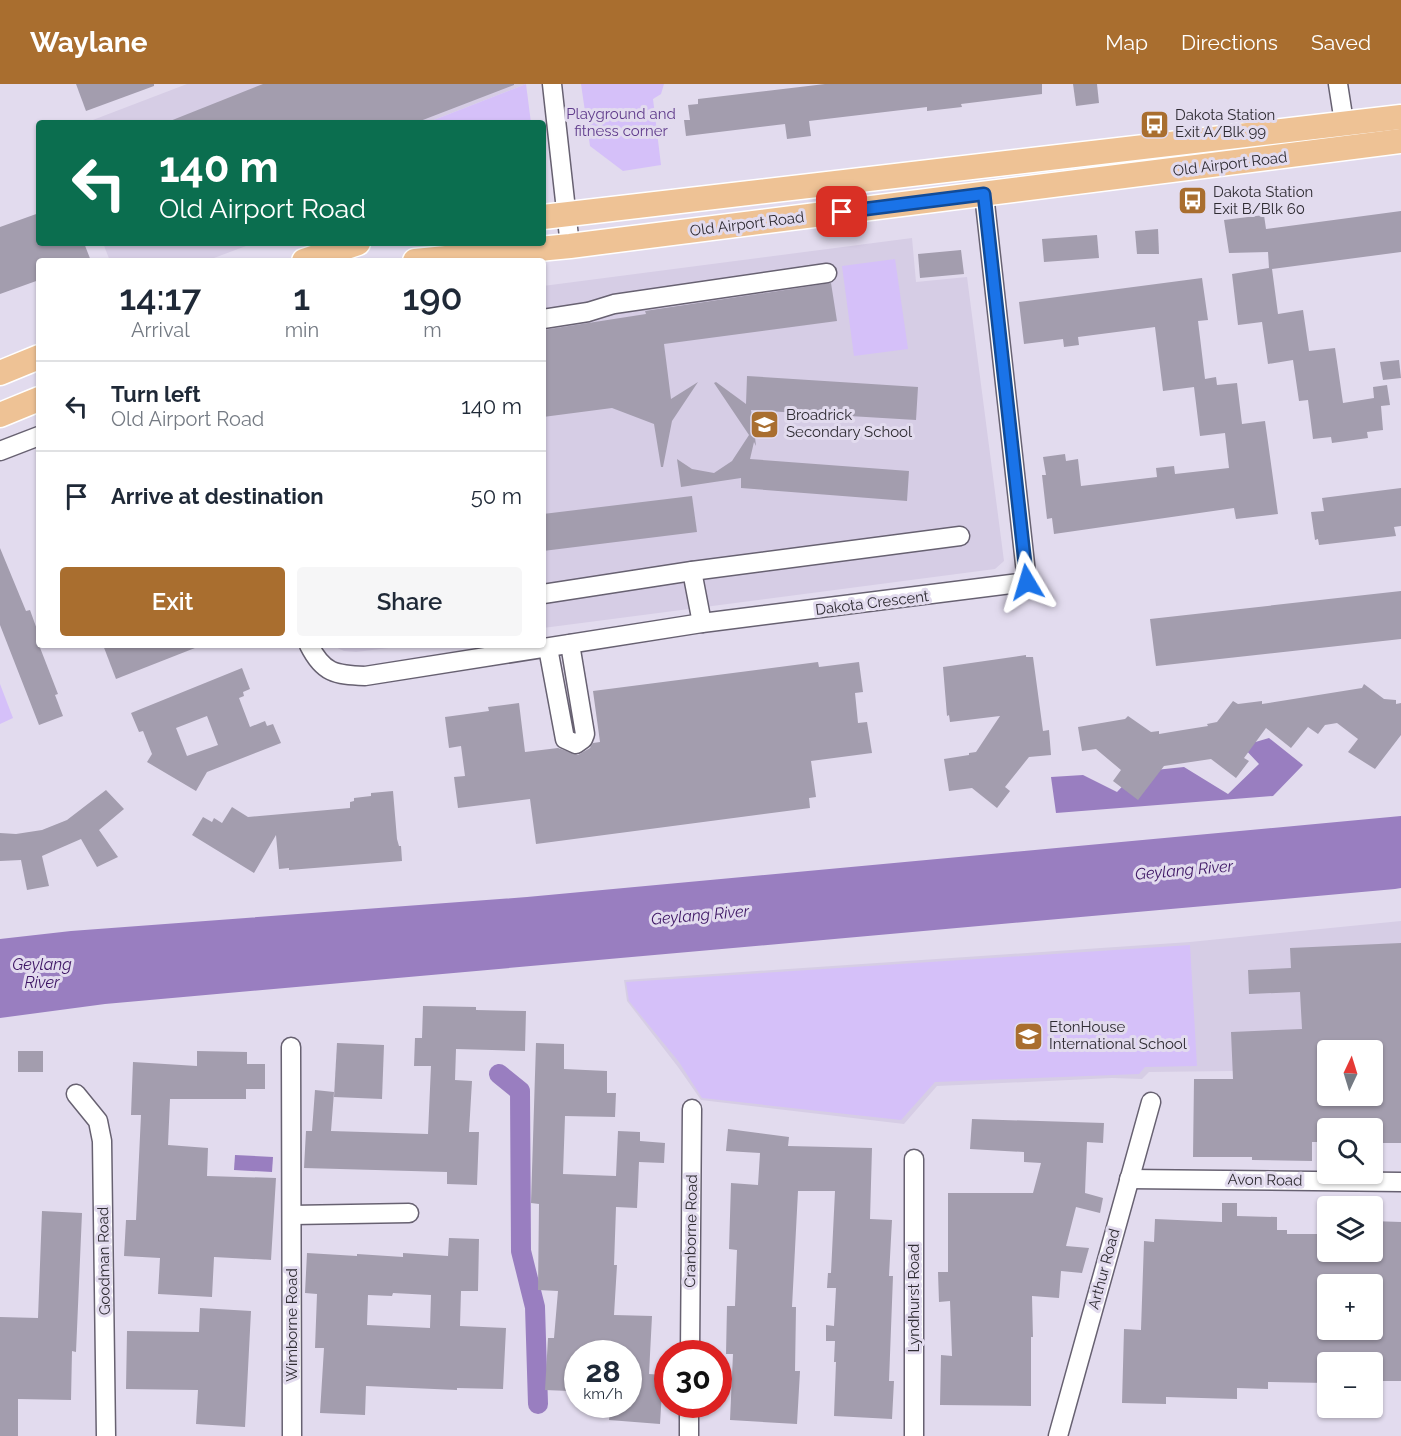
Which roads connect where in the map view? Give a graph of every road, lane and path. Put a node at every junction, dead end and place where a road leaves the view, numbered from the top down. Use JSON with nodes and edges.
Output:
{"nodes":[{"id":1,"x":552,"y":84,"type":"edge"},
{"id":2,"x":1338,"y":84,"type":"edge"},
{"id":3,"x":1401,"y":117,"type":"edge"},
{"id":4,"x":1345,"y":125,"type":"junction"},
{"id":5,"x":1401,"y":141,"type":"edge"},
{"id":6,"x":1347,"y":149,"type":"junction"},
{"id":7,"x":984,"y":194,"type":"junction"},
{"id":8,"x":567,"y":215,"type":"junction"},
{"id":9,"x":546,"y":218,"type":"edge"},
{"id":10,"x":349,"y":246,"type":"edge"},
{"id":11,"x":570,"y":246,"type":"junction"},
{"id":12,"x":313,"y":258,"type":"edge"},
{"id":13,"x":446,"y":258,"type":"edge"},
{"id":14,"x":827,"y":273,"type":"dead end"},
{"id":15,"x":546,"y":319,"type":"edge"},
{"id":16,"x":36,"y":358,"type":"edge"},
{"id":17,"x":0,"y":372,"type":"edge"},
{"id":18,"x":36,"y":400,"type":"edge"},
{"id":19,"x":0,"y":415,"type":"edge"},
{"id":20,"x":36,"y":437,"type":"edge"},
{"id":21,"x":0,"y":451,"type":"edge"},
{"id":22,"x":960,"y":536,"type":"dead end"},
{"id":23,"x":692,"y":571,"type":"junction"},
{"id":24,"x":546,"y":594,"type":"edge"},
{"id":25,"x":702,"y":623,"type":"junction"},
{"id":26,"x":570,"y":644,"type":"junction"},
{"id":27,"x":311,"y":648,"type":"edge"},
{"id":28,"x":548,"y":648,"type":"junction"},
{"id":29,"x":291,"y":1047,"type":"dead end"},
{"id":30,"x":76,"y":1094,"type":"dead end"},
{"id":31,"x":1151,"y":1102,"type":"dead end"},
{"id":32,"x":692,"y":1109,"type":"dead end"},
{"id":33,"x":914,"y":1159,"type":"dead end"},
{"id":34,"x":1129,"y":1179,"type":"junction"},
{"id":35,"x":1401,"y":1182,"type":"edge"},
{"id":36,"x":409,"y":1213,"type":"dead end"},
{"id":37,"x":292,"y":1215,"type":"junction"},
{"id":38,"x":690,"y":1340,"type":"edge"},
{"id":39,"x":689,"y":1418,"type":"edge"},
{"id":40,"x":106,"y":1436,"type":"edge"},
{"id":41,"x":292,"y":1436,"type":"edge"},
{"id":42,"x":689,"y":1436,"type":"edge"},
{"id":43,"x":914,"y":1436,"type":"edge"},
{"id":44,"x":1058,"y":1436,"type":"edge"}],
"edges":[{"from":1,"to":8,"type":"street"},
{"from":2,"to":4,"type":"street"},
{"from":3,"to":4,"type":"main road","name":"Old Airport Road"},
{"from":4,"to":6,"type":"street"},
{"from":4,"to":8,"type":"main road","name":"Old Airport Road"},
{"from":5,"to":6,"type":"main road","name":"Old Airport Road"},
{"from":6,"to":7,"type":"main road","name":"Old Airport Road"},
{"from":7,"to":11,"type":"main road","name":"Old Airport Road"},
{"from":7,"to":25,"type":"street","name":"Dakota Crescent"},
{"from":8,"to":9,"type":"main road","name":"Old Airport Road"},
{"from":8,"to":11,"type":"street"},
{"from":10,"to":12,"type":"main road"},
{"from":11,"to":13,"type":"main road","name":"Old Airport Road"},
{"from":14,"to":15,"type":"street"},
{"from":16,"to":17,"type":"main road"},
{"from":18,"to":19,"type":"main road"},
{"from":20,"to":21,"type":"street"},
{"from":22,"to":23,"type":"street"},
{"from":23,"to":24,"type":"street"},
{"from":23,"to":25,"type":"street"},
{"from":25,"to":26,"type":"street","name":"Dakota Crescent"},
{"from":26,"to":28,"type":"street","name":"Dakota Crescent"},
{"from":26,"to":28,"type":"street"},
{"from":27,"to":28,"type":"street","name":"Dakota Crescent"},
{"from":29,"to":37,"type":"street","name":"Wimborne Road"},
{"from":30,"to":40,"type":"street","name":"Goodman Road"},
{"from":31,"to":34,"type":"street","name":"Arthur Road"},
{"from":32,"to":38,"type":"street","name":"Cranborne Road"},
{"from":33,"to":43,"type":"street","name":"Lyndhurst Road"},
{"from":34,"to":35,"type":"street","name":"Avon Road"},
{"from":34,"to":44,"type":"street","name":"Arthur Road"},
{"from":36,"to":37,"type":"street"},
{"from":37,"to":41,"type":"street","name":"Wimborne Road"},
{"from":39,"to":42,"type":"street"}]}
